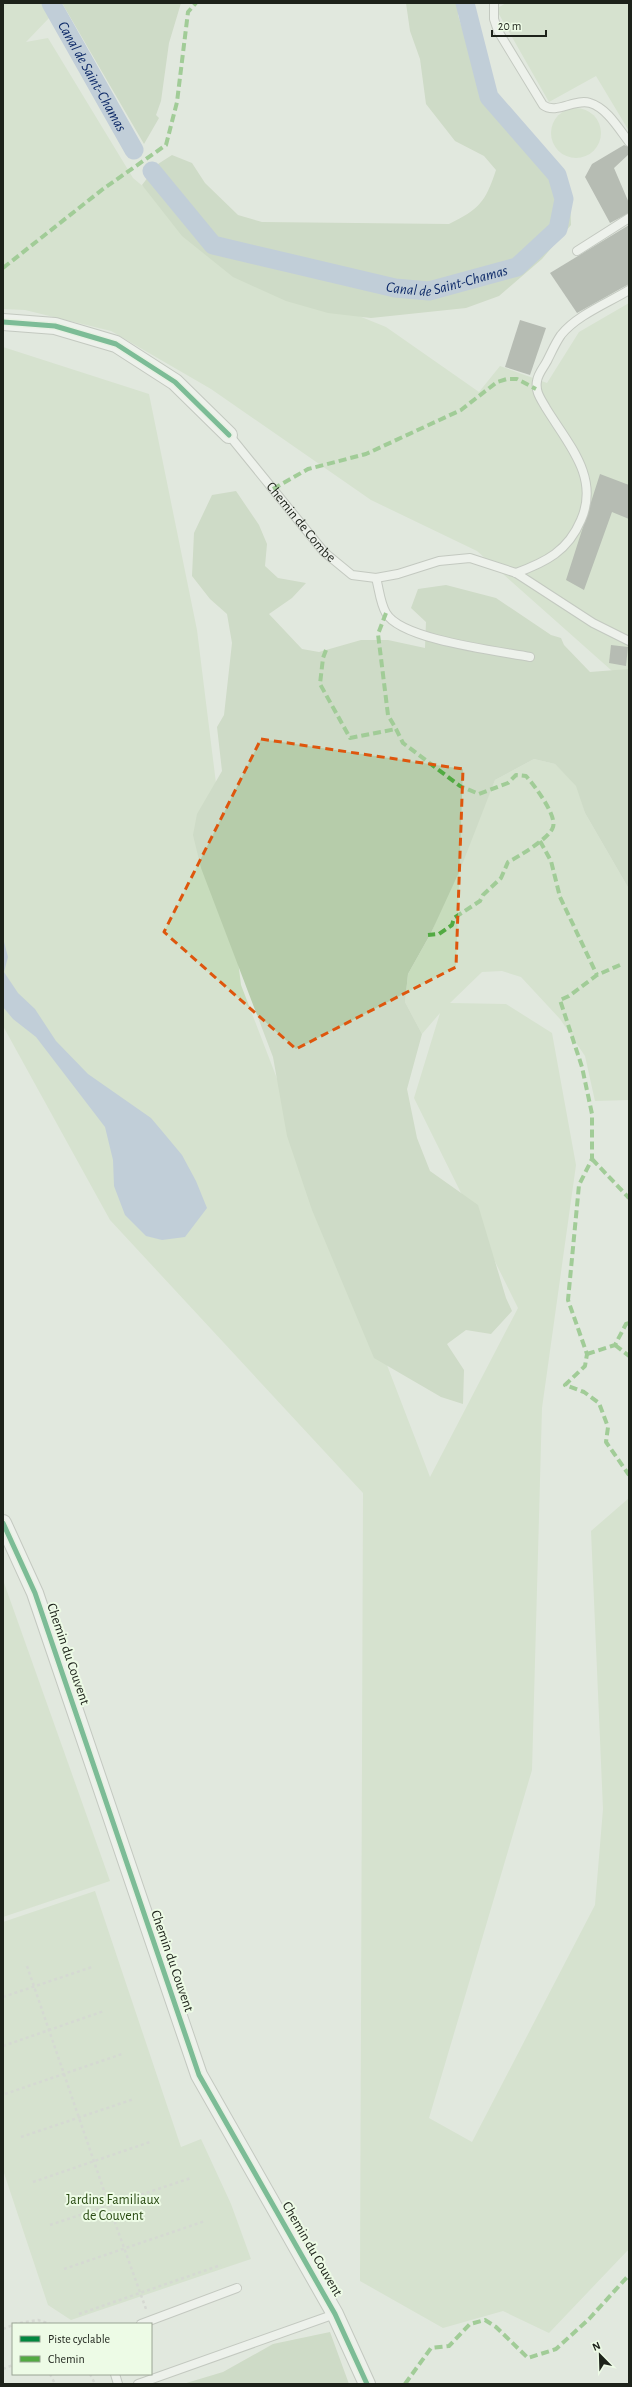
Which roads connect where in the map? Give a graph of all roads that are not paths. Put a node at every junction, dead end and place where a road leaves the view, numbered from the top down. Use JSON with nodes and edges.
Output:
{"nodes":[{"id":1,"x":494,"y":3,"type":"edge"},
{"id":2,"x":629,"y":142,"type":"edge"},
{"id":3,"x":629,"y":218,"type":"edge"},
{"id":4,"x":577,"y":251,"type":"dead end"},
{"id":5,"x":629,"y":290,"type":"edge"},
{"id":6,"x":3,"y":322,"type":"edge"},
{"id":7,"x":229,"y":435,"type":"joint"},
{"id":8,"x":516,"y":573,"type":"junction"},
{"id":9,"x":376,"y":578,"type":"junction"},
{"id":10,"x":629,"y":640,"type":"edge"},
{"id":11,"x":530,"y":657,"type":"dead end"},
{"id":12,"x":3,"y":1523,"type":"edge"},
{"id":13,"x":237,"y":2288,"type":"dead end"},
{"id":14,"x":335,"y":2314,"type":"junction"},
{"id":15,"x":143,"y":2323,"type":"edge"},
{"id":16,"x":138,"y":2384,"type":"edge"},
{"id":17,"x":368,"y":2384,"type":"edge"}],
"edges":[{"from":1,"to":2,"type":"lane"},
{"from":3,"to":4,"type":"lane"},
{"from":5,"to":8,"type":"lane"},
{"from":6,"to":7,"type":"street","name":"Chemin de Combe"},
{"from":7,"to":9,"type":"lane","name":"Chemin de Combe"},
{"from":8,"to":9,"type":"lane","name":"Chemin de Combe"},
{"from":8,"to":10,"type":"lane","name":"Chemin de Combe"},
{"from":9,"to":11,"type":"lane"},
{"from":12,"to":14,"type":"street","name":"Chemin du Couvent"},
{"from":13,"to":15,"type":"lane"},
{"from":14,"to":16,"type":"lane"},
{"from":14,"to":17,"type":"street","name":"Chemin du Couvent"}]}
